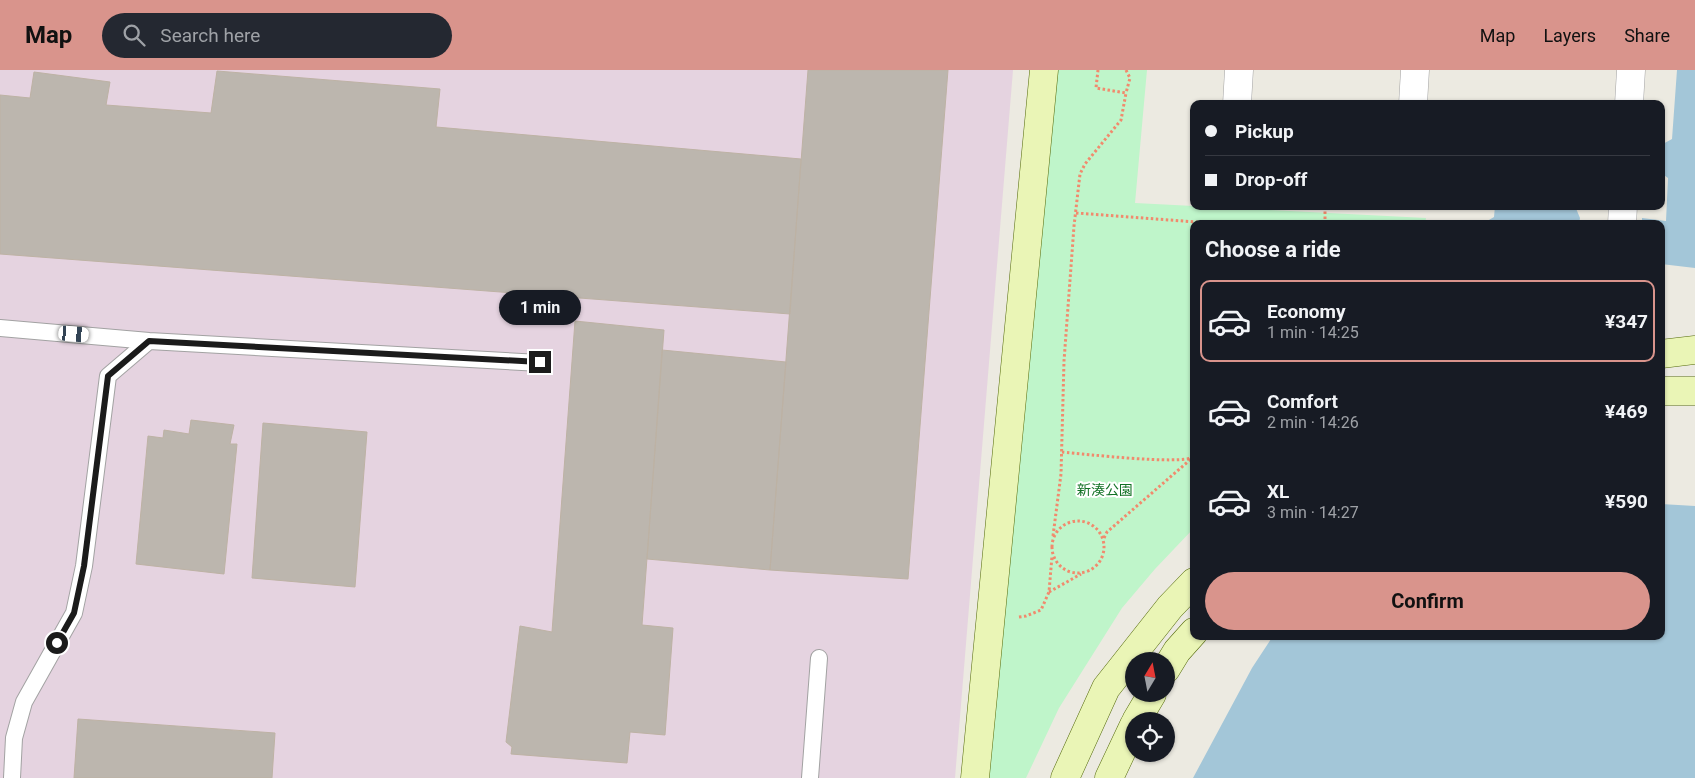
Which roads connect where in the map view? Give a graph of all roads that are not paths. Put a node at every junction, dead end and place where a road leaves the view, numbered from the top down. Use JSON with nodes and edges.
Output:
{"nodes":[{"id":1,"x":1044,"y":70,"type":"edge"},
{"id":2,"x":1239,"y":70,"type":"edge"},
{"id":3,"x":1415,"y":70,"type":"edge"},
{"id":4,"x":1631,"y":70,"type":"edge"},
{"id":5,"x":1237,"y":100,"type":"edge"},
{"id":6,"x":1413,"y":100,"type":"edge"},
{"id":7,"x":1629,"y":100,"type":"edge"},
{"id":8,"x":0,"y":328,"type":"edge"},
{"id":9,"x":149,"y":341,"type":"junction"},
{"id":10,"x":1695,"y":350,"type":"edge"},
{"id":11,"x":1665,"y":354,"type":"edge"},
{"id":12,"x":540,"y":362,"type":"dead end"},
{"id":13,"x":1665,"y":391,"type":"edge"},
{"id":14,"x":1695,"y":391,"type":"edge"},
{"id":15,"x":1190,"y":586,"type":"edge"},
{"id":16,"x":1190,"y":636,"type":"edge"},
{"id":17,"x":1175,"y":654,"type":"edge"},
{"id":18,"x":819,"y":658,"type":"dead end"},
{"id":19,"x":1125,"y":744,"type":"edge"},
{"id":20,"x":12,"y":778,"type":"edge"},
{"id":21,"x":810,"y":778,"type":"edge"},
{"id":22,"x":974,"y":778,"type":"edge"},
{"id":23,"x":1065,"y":778,"type":"edge"},
{"id":24,"x":1109,"y":778,"type":"edge"}],
"edges":[{"from":1,"to":22,"type":"street"},
{"from":2,"to":5,"type":"street"},
{"from":3,"to":6,"type":"street"},
{"from":4,"to":7,"type":"street"},
{"from":8,"to":9,"type":"lane"},
{"from":9,"to":12,"type":"lane"},
{"from":9,"to":20,"type":"lane"},
{"from":10,"to":11,"type":"street"},
{"from":13,"to":14,"type":"street"},
{"from":15,"to":23,"type":"street"},
{"from":16,"to":17,"type":"street"},
{"from":18,"to":21,"type":"lane"},
{"from":19,"to":24,"type":"street"}]}
